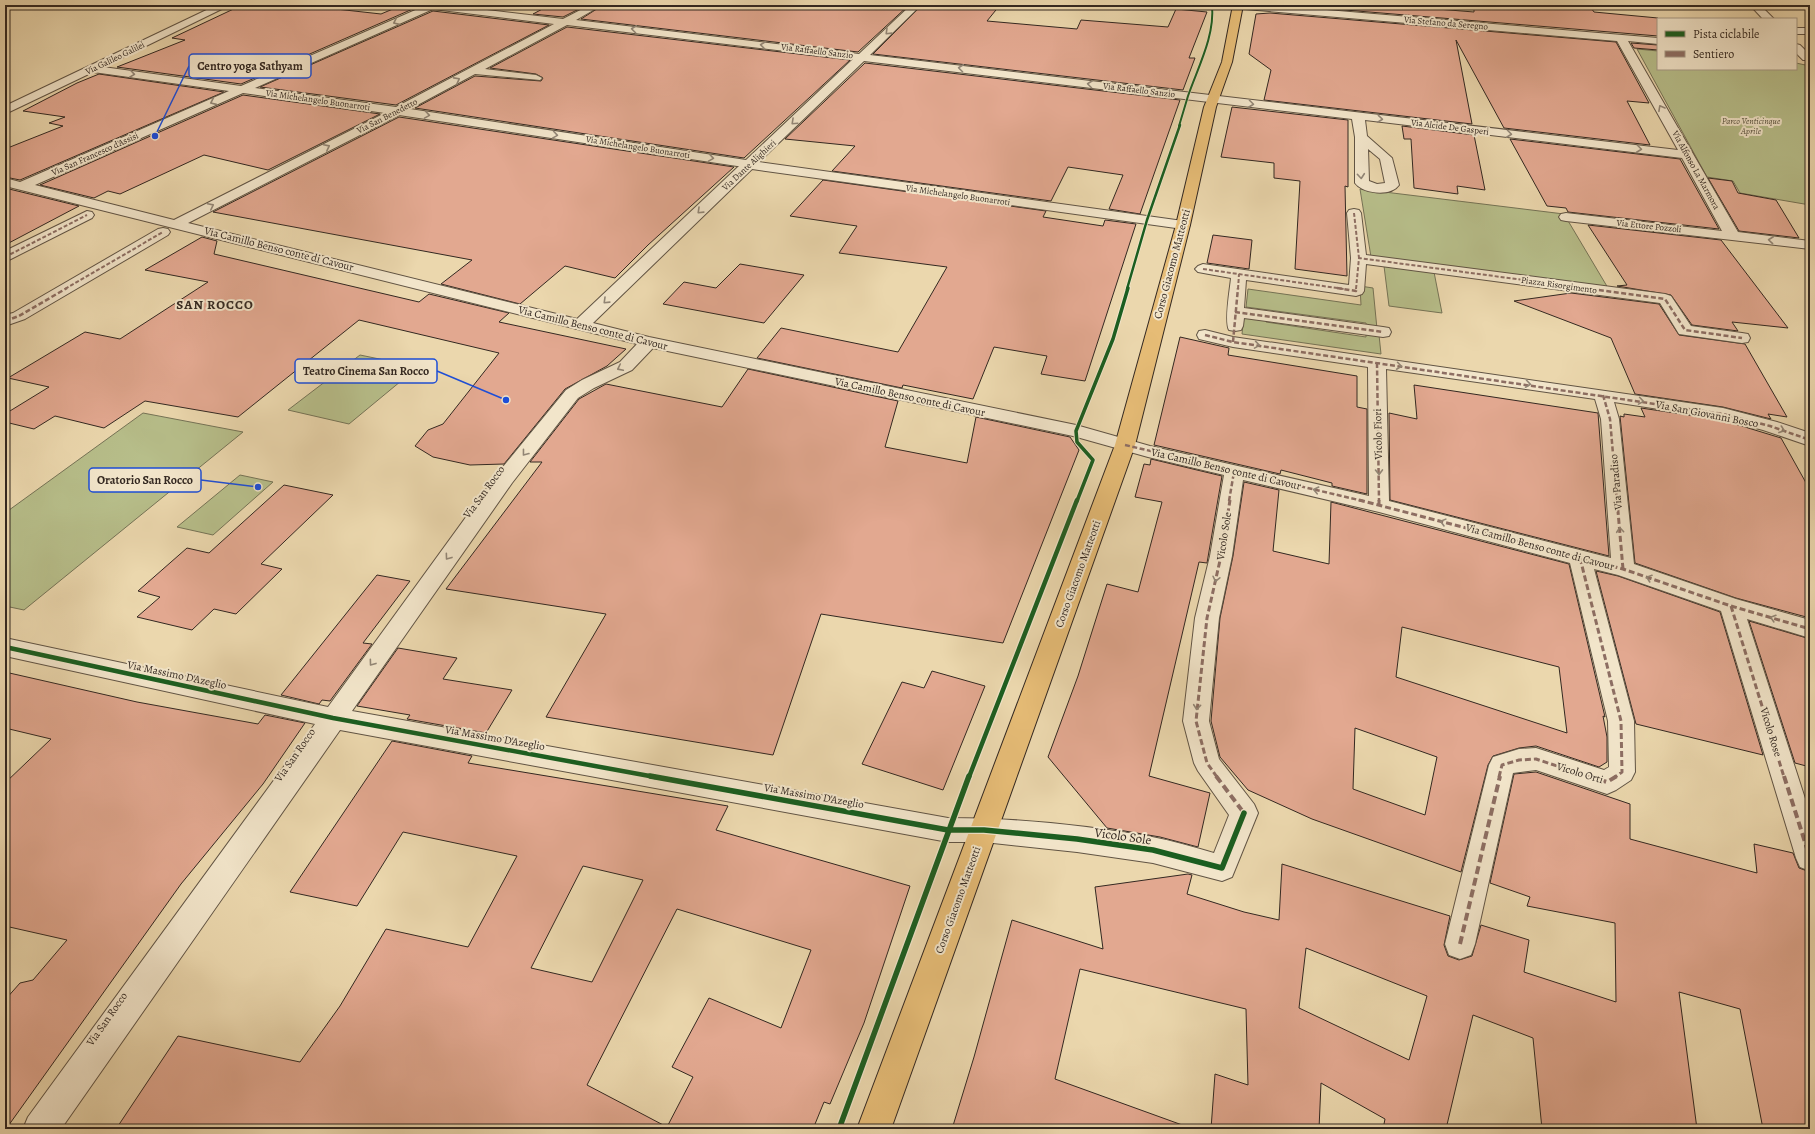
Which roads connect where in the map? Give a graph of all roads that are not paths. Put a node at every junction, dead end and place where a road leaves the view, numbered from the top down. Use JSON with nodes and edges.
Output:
{"nodes":[{"id":1,"x":225,"y":5,"type":"edge"},
{"id":2,"x":596,"y":5,"type":"edge"},
{"id":3,"x":916,"y":5,"type":"edge"},
{"id":4,"x":1233,"y":5,"type":"edge"},
{"id":5,"x":1238,"y":5,"type":"edge"},
{"id":6,"x":1755,"y":5,"type":"edge"},
{"id":7,"x":427,"y":6,"type":"edge"},
{"id":8,"x":1768,"y":18,"type":"edge"},
{"id":9,"x":566,"y":22,"type":"junction"},
{"id":10,"x":1797,"y":31,"type":"edge"},
{"id":11,"x":1810,"y":31,"type":"edge"},
{"id":12,"x":1620,"y":37,"type":"junction"},
{"id":13,"x":1657,"y":40,"type":"edge"},
{"id":14,"x":1797,"y":48,"type":"edge"},
{"id":15,"x":863,"y":56,"type":"junction"},
{"id":16,"x":1804,"y":58,"type":"edge"},
{"id":17,"x":93,"y":69,"type":"junction"},
{"id":18,"x":475,"y":71,"type":"junction"},
{"id":19,"x":536,"y":78,"type":"dead end"},
{"id":20,"x":243,"y":89,"type":"junction"},
{"id":21,"x":1213,"y":99,"type":"junction"},
{"id":22,"x":5,"y":110,"type":"edge"},
{"id":23,"x":398,"y":111,"type":"junction"},
{"id":24,"x":1358,"y":116,"type":"junction"},
{"id":25,"x":1361,"y":137,"type":"dead end"},
{"id":26,"x":1687,"y":155,"type":"junction"},
{"id":27,"x":749,"y":164,"type":"junction"},
{"id":28,"x":5,"y":182,"type":"edge"},
{"id":29,"x":22,"y":186,"type":"junction"},
{"id":30,"x":1354,"y":213,"type":"dead end"},
{"id":31,"x":87,"y":215,"type":"dead end"},
{"id":32,"x":1566,"y":217,"type":"dead end"},
{"id":33,"x":1183,"y":224,"type":"junction"},
{"id":34,"x":170,"y":228,"type":"junction"},
{"id":35,"x":1732,"y":235,"type":"junction"},
{"id":36,"x":1810,"y":245,"type":"edge"},
{"id":37,"x":5,"y":257,"type":"edge"},
{"id":38,"x":1359,"y":258,"type":"junction"},
{"id":39,"x":1203,"y":269,"type":"dead end"},
{"id":40,"x":1239,"y":274,"type":"junction"},
{"id":41,"x":1235,"y":312,"type":"junction"},
{"id":42,"x":5,"y":321,"type":"edge"},
{"id":43,"x":581,"y":325,"type":"junction"},
{"id":44,"x":1383,"y":332,"type":"dead end"},
{"id":45,"x":1205,"y":335,"type":"dead end"},
{"id":46,"x":1742,"y":338,"type":"dead end"},
{"id":47,"x":649,"y":342,"type":"junction"},
{"id":48,"x":1234,"y":342,"type":"junction"},
{"id":49,"x":1377,"y":363,"type":"junction"},
{"id":50,"x":1603,"y":395,"type":"junction"},
{"id":51,"x":1810,"y":440,"type":"edge"},
{"id":52,"x":1125,"y":445,"type":"junction"},
{"id":53,"x":1234,"y":472,"type":"junction"},
{"id":54,"x":1379,"y":505,"type":"junction"},
{"id":55,"x":1580,"y":558,"type":"junction"},
{"id":56,"x":1623,"y":569,"type":"junction"},
{"id":57,"x":1731,"y":606,"type":"junction"},
{"id":58,"x":1810,"y":629,"type":"edge"},
{"id":59,"x":5,"y":647,"type":"edge"},
{"id":60,"x":333,"y":718,"type":"junction"},
{"id":61,"x":984,"y":830,"type":"junction"},
{"id":62,"x":1810,"y":858,"type":"edge"},
{"id":63,"x":1460,"y":944,"type":"dead end"},
{"id":64,"x":40,"y":1129,"type":"edge"},
{"id":65,"x":874,"y":1129,"type":"edge"}],
"edges":[{"from":1,"to":17,"type":"street","name":"Via Galileo Galilei"},
{"from":2,"to":9,"type":"street","name":"Via San Benedetto"},
{"from":3,"to":15,"type":"street","name":"Via Dante Alighieri","one_way":true},
{"from":4,"to":5,"type":"street","name":"Via Stefano da Seregno"},
{"from":5,"to":12,"type":"street","name":"Via Stefano da Seregno"},
{"from":5,"to":21,"type":"main road","name":"Corso Giacomo Matteotti"},
{"from":6,"to":8,"type":"street"},
{"from":7,"to":9,"type":"street","name":"Via Raffaello Sanzio"},
{"from":7,"to":20,"type":"street","name":"Via San Francesco d'Assisi","one_way":true},
{"from":15,"to":9,"type":"street","name":"Via Raffaello Sanzio","one_way":true},
{"from":9,"to":18,"type":"street","name":"Via San Benedetto"},
{"from":10,"to":11,"type":"street"},
{"from":12,"to":13,"type":"street","name":"Via Stefano da Seregno"},
{"from":26,"to":12,"type":"street","name":"Via Alfonso La Marmora","one_way":true},
{"from":14,"to":16,"type":"street"},
{"from":21,"to":15,"type":"street","name":"Via Raffaello Sanzio","one_way":true},
{"from":15,"to":27,"type":"street","name":"Via Dante Alighieri","one_way":true},
{"from":17,"to":20,"type":"street","name":"Via Michelangelo Buonarroti","one_way":true},
{"from":17,"to":22,"type":"street","name":"Via Galileo Galilei"},
{"from":18,"to":19,"type":"street"},
{"from":23,"to":18,"type":"street","name":"Via San Benedetto","one_way":true},
{"from":20,"to":23,"type":"street","name":"Via Michelangelo Buonarroti"},
{"from":20,"to":29,"type":"street","name":"Via San Francesco d'Assisi","one_way":true},
{"from":21,"to":24,"type":"street","name":"Via Alcide De Gasperi","one_way":true},
{"from":21,"to":33,"type":"main road","name":"Corso Giacomo Matteotti"},
{"from":23,"to":27,"type":"street","name":"Via Michelangelo Buonarroti","one_way":true},
{"from":34,"to":23,"type":"street","name":"Via San Benedetto","one_way":true},
{"from":24,"to":25,"type":"street"},
{"from":24,"to":26,"type":"street","name":"Via Alcide De Gasperi","one_way":true},
{"from":26,"to":35,"type":"street","name":"Via Alfonso La Marmora"},
{"from":27,"to":33,"type":"street","name":"Via Michelangelo Buonarroti"},
{"from":27,"to":43,"type":"street","name":"Via Dante Alighieri","one_way":true},
{"from":28,"to":29,"type":"street","name":"Via Camillo Benso conte di Cavour"},
{"from":29,"to":34,"type":"street","name":"Via Camillo Benso conte di Cavour"},
{"from":30,"to":38,"type":"street"},
{"from":31,"to":37,"type":"street"},
{"from":32,"to":35,"type":"street","name":"Via Ettore Pozzoli"},
{"from":33,"to":52,"type":"main road","name":"Corso Giacomo Matteotti"},
{"from":34,"to":42,"type":"street","name":"Via San Benedetto"},
{"from":34,"to":43,"type":"street","name":"Via Camillo Benso conte di Cavour"},
{"from":36,"to":35,"type":"street","one_way":true},
{"from":38,"to":40,"type":"street"},
{"from":38,"to":46,"type":"street","name":"Piazza Risorgimento"},
{"from":39,"to":40,"type":"street"},
{"from":40,"to":41,"type":"street"},
{"from":41,"to":44,"type":"street"},
{"from":41,"to":48,"type":"street"},
{"from":43,"to":47,"type":"street","name":"Via Camillo Benso conte di Cavour"},
{"from":45,"to":48,"type":"street"},
{"from":47,"to":52,"type":"street","name":"Via Camillo Benso conte di Cavour"},
{"from":47,"to":60,"type":"street","name":"Via San Rocco","one_way":true},
{"from":48,"to":49,"type":"street","one_way":true},
{"from":49,"to":50,"type":"street","one_way":true},
{"from":49,"to":54,"type":"street","name":"Vicolo Fiori","one_way":true},
{"from":50,"to":51,"type":"street","name":"Via San Giovanni Bosco","one_way":true},
{"from":56,"to":50,"type":"street","name":"Via Paradiso","one_way":true},
{"from":52,"to":53,"type":"street","name":"Via Camillo Benso conte di Cavour"},
{"from":52,"to":61,"type":"main road","name":"Corso Giacomo Matteotti"},
{"from":54,"to":53,"type":"street","name":"Via Camillo Benso conte di Cavour","one_way":true},
{"from":53,"to":61,"type":"street","name":"Vicolo Sole","one_way":true},
{"from":55,"to":54,"type":"street","name":"Via Camillo Benso conte di Cavour","one_way":true},
{"from":55,"to":56,"type":"street","name":"Via Camillo Benso conte di Cavour"},
{"from":55,"to":63,"type":"street","name":"Vicolo Orti"},
{"from":57,"to":56,"type":"street","name":"Via Camillo Benso conte di Cavour","one_way":true},
{"from":58,"to":57,"type":"street","name":"Via Camillo Benso conte di Cavour","one_way":true},
{"from":57,"to":62,"type":"street","name":"Vicolo Rose"},
{"from":59,"to":60,"type":"street","name":"Via Massimo D'Azeglio"},
{"from":60,"to":61,"type":"street","name":"Via Massimo D'Azeglio"},
{"from":60,"to":64,"type":"street","name":"Via San Rocco"},
{"from":61,"to":65,"type":"main road","name":"Corso Giacomo Matteotti"}]}
